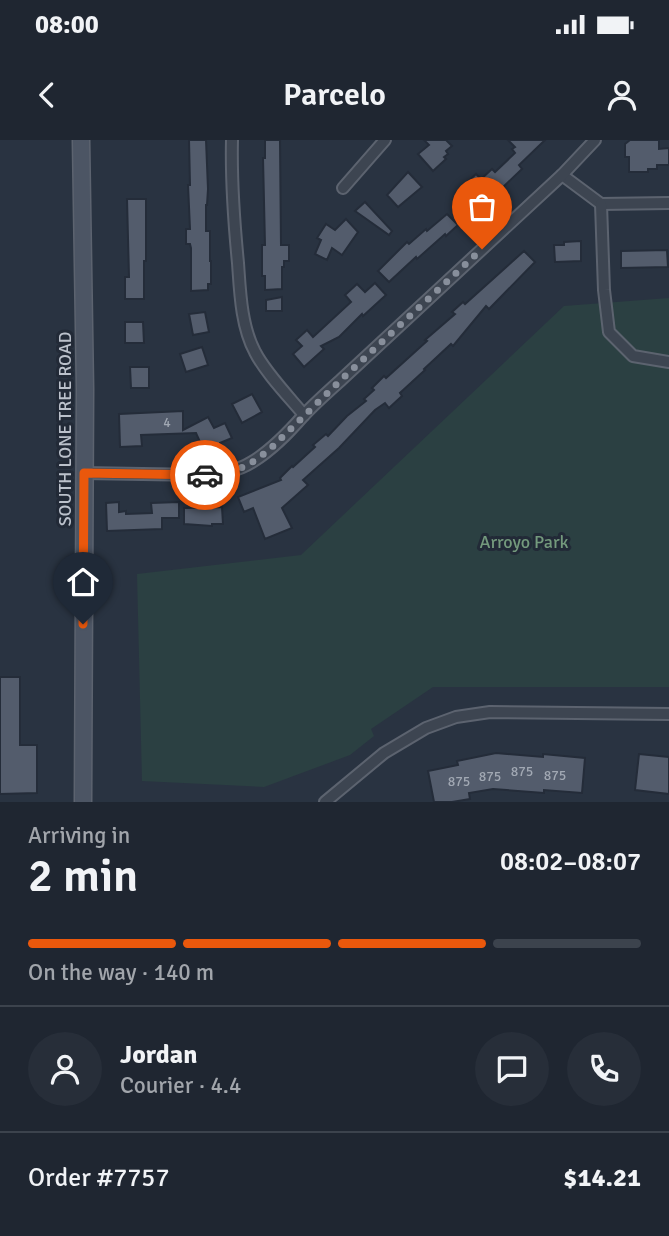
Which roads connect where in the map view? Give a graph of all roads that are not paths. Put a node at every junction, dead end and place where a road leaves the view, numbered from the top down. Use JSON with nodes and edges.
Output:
{"nodes":[{"id":1,"x":81,"y":140,"type":"edge"},
{"id":2,"x":232,"y":140,"type":"edge"},
{"id":3,"x":385,"y":140,"type":"edge"},
{"id":4,"x":596,"y":140,"type":"edge"},
{"id":5,"x":562,"y":176,"type":"junction"},
{"id":6,"x":343,"y":188,"type":"dead end"},
{"id":7,"x":669,"y":203,"type":"edge"},
{"id":8,"x":601,"y":204,"type":"junction"},
{"id":9,"x":669,"y":362,"type":"edge"},
{"id":10,"x":304,"y":415,"type":"junction"},
{"id":11,"x":84,"y":473,"type":"junction"},
{"id":12,"x":669,"y":714,"type":"edge"},
{"id":13,"x":83,"y":802,"type":"edge"},
{"id":14,"x":325,"y":802,"type":"edge"}],
"edges":[{"from":1,"to":11,"type":"main road","name":"SOUTH LONE TREE ROAD"},
{"from":2,"to":10,"type":"street"},
{"from":3,"to":6,"type":"street"},
{"from":4,"to":5,"type":"street"},
{"from":5,"to":8,"type":"street"},
{"from":5,"to":10,"type":"street"},
{"from":7,"to":8,"type":"street"},
{"from":8,"to":9,"type":"street"},
{"from":10,"to":11,"type":"street"},
{"from":11,"to":13,"type":"main road","name":"SOUTH LONE TREE ROAD"},
{"from":12,"to":14,"type":"street"}]}
